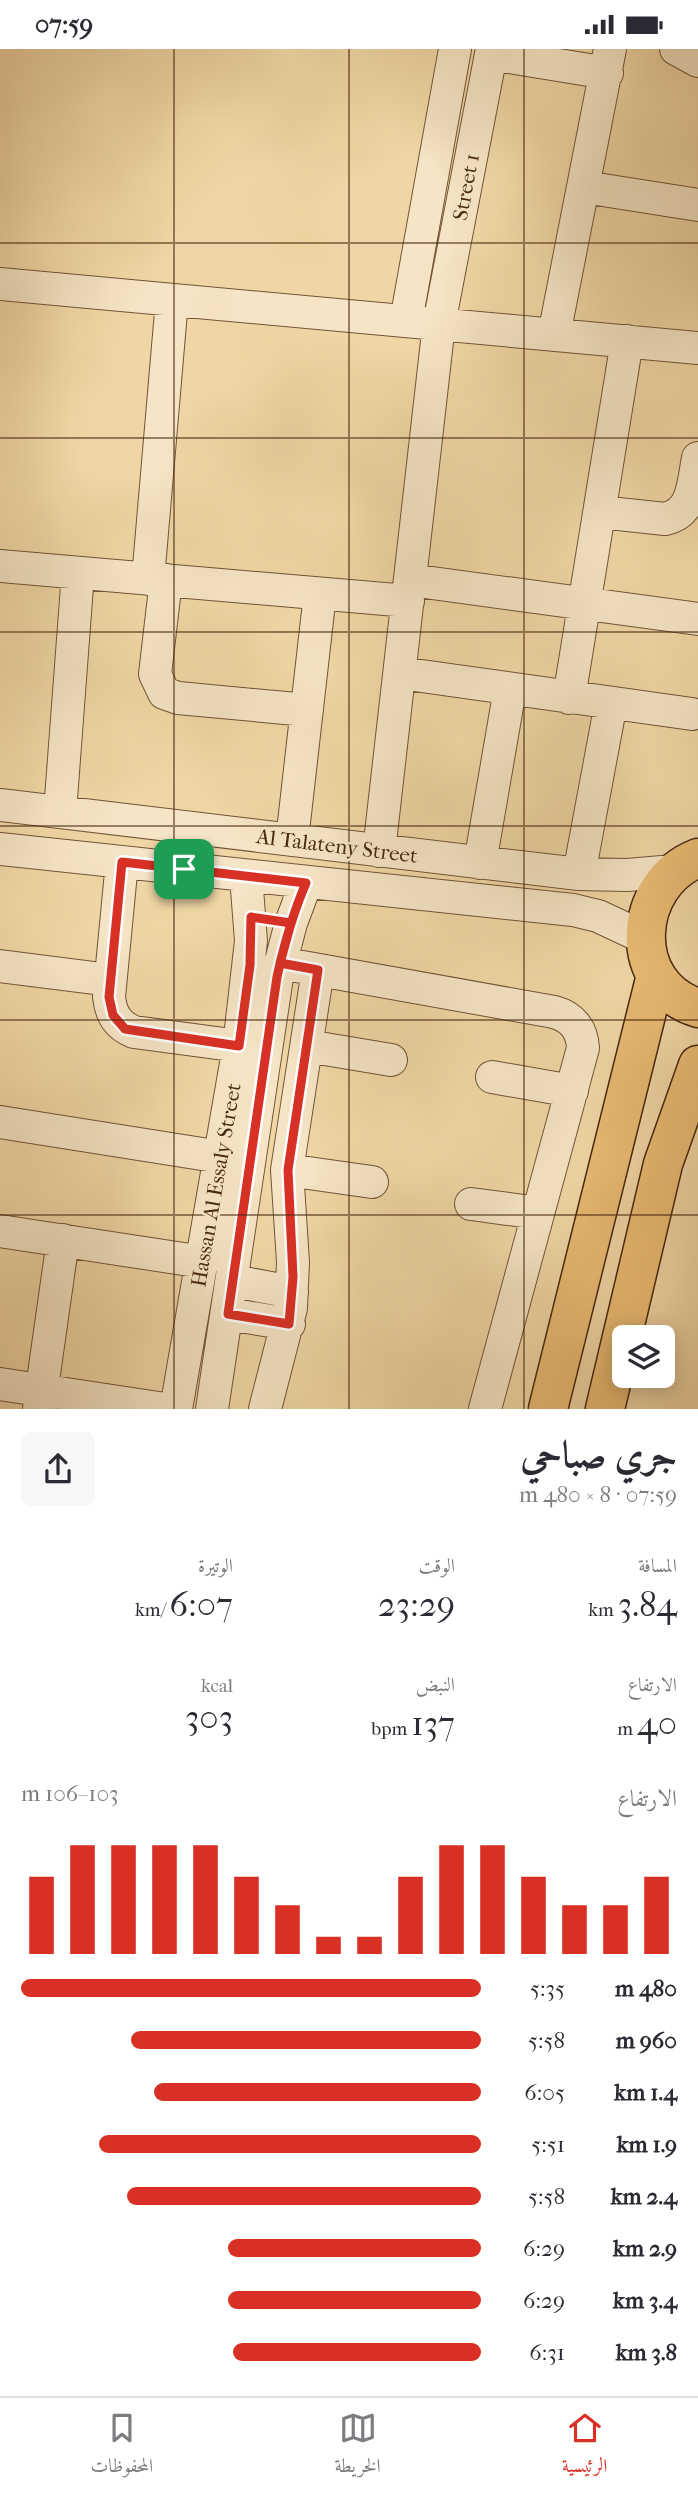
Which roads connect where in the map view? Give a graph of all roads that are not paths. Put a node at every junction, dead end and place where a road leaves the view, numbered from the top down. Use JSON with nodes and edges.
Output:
{"nodes":[{"id":1,"x":455,"y":49,"type":"edge"},
{"id":2,"x":676,"y":49,"type":"edge"},
{"id":3,"x":492,"y":51,"type":"edge"},
{"id":4,"x":609,"y":61,"type":"edge"},
{"id":5,"x":698,"y":61,"type":"edge"},
{"id":6,"x":584,"y":187,"type":"junction"},
{"id":7,"x":698,"y":205,"type":"edge"},
{"id":8,"x":0,"y":284,"type":"edge"},
{"id":9,"x":173,"y":300,"type":"junction"},
{"id":10,"x":406,"y":321,"type":"junction"},
{"id":11,"x":439,"y":324,"type":"junction"},
{"id":12,"x":554,"y":335,"type":"junction"},
{"id":13,"x":626,"y":341,"type":"junction"},
{"id":14,"x":698,"y":348,"type":"edge"},
{"id":15,"x":698,"y":457,"type":"edge"},
{"id":16,"x":600,"y":512,"type":"junction"},
{"id":17,"x":0,"y":566,"type":"edge"},
{"id":18,"x":78,"y":573,"type":"junction"},
{"id":19,"x":157,"y":579,"type":"junction"},
{"id":20,"x":409,"y":590,"type":"junction"},
{"id":21,"x":320,"y":594,"type":"junction"},
{"id":22,"x":584,"y":604,"type":"junction"},
{"id":23,"x":698,"y":619,"type":"edge"},
{"id":24,"x":400,"y":673,"type":"junction"},
{"id":25,"x":510,"y":689,"type":"junction"},
{"id":26,"x":569,"y":698,"type":"junction"},
{"id":27,"x":611,"y":703,"type":"junction"},
{"id":28,"x":307,"y":710,"type":"junction"},
{"id":29,"x":692,"y":714,"type":"dead end"},
{"id":30,"x":0,"y":805,"type":"edge"},
{"id":31,"x":60,"y":812,"type":"junction"},
{"id":32,"x":292,"y":840,"type":"junction"},
{"id":33,"x":0,"y":849,"type":"edge"},
{"id":34,"x":379,"y":851,"type":"junction"},
{"id":35,"x":122,"y":862,"type":"junction"},
{"id":36,"x":480,"y":863,"type":"junction"},
{"id":37,"x":686,"y":865,"type":"edge"},
{"id":38,"x":579,"y":873,"type":"junction"},
{"id":39,"x":247,"y":876,"type":"junction"},
{"id":40,"x":306,"y":883,"type":"junction"},
{"id":41,"x":251,"y":917,"type":"junction"},
{"id":42,"x":291,"y":923,"type":"junction"},
{"id":43,"x":645,"y":938,"type":"junction"},
{"id":44,"x":280,"y":963,"type":"junction"},
{"id":45,"x":0,"y":966,"type":"edge"},
{"id":46,"x":318,"y":970,"type":"junction"},
{"id":47,"x":656,"y":975,"type":"junction"},
{"id":48,"x":110,"y":980,"type":"junction"},
{"id":49,"x":698,"y":1008,"type":"edge"},
{"id":50,"x":239,"y":1046,"type":"junction"},
{"id":51,"x":307,"y":1046,"type":"junction"},
{"id":52,"x":391,"y":1060,"type":"dead end"},
{"id":53,"x":698,"y":1065,"type":"edge"},
{"id":54,"x":492,"y":1077,"type":"dead end"},
{"id":55,"x":572,"y":1091,"type":"junction"},
{"id":56,"x":0,"y":1122,"type":"edge"},
{"id":57,"x":221,"y":1157,"type":"junction"},
{"id":58,"x":288,"y":1170,"type":"junction"},
{"id":59,"x":372,"y":1182,"type":"dead end"},
{"id":60,"x":471,"y":1204,"type":"dead end"},
{"id":61,"x":538,"y":1213,"type":"junction"},
{"id":62,"x":0,"y":1231,"type":"edge"},
{"id":63,"x":63,"y":1240,"type":"junction"},
{"id":64,"x":204,"y":1262,"type":"junction"},
{"id":65,"x":233,"y":1281,"type":"junction"},
{"id":66,"x":292,"y":1292,"type":"junction"},
{"id":67,"x":228,"y":1314,"type":"junction"},
{"id":68,"x":289,"y":1324,"type":"junction"},
{"id":69,"x":0,"y":1384,"type":"edge"},
{"id":70,"x":40,"y":1399,"type":"edge"},
{"id":71,"x":164,"y":1409,"type":"edge"},
{"id":72,"x":176,"y":1409,"type":"edge"},
{"id":73,"x":212,"y":1409,"type":"edge"},
{"id":74,"x":265,"y":1409,"type":"edge"},
{"id":75,"x":485,"y":1409,"type":"edge"},
{"id":76,"x":548,"y":1409,"type":"edge"},
{"id":77,"x":605,"y":1409,"type":"edge"}],
"edges":[{"from":1,"to":10,"type":"street","name":"Street 1"},
{"from":2,"to":5,"type":"street"},
{"from":3,"to":4,"type":"street"},
{"from":3,"to":11,"type":"street","name":"Street 1"},
{"from":4,"to":6,"type":"street"},
{"from":6,"to":7,"type":"street"},
{"from":6,"to":12,"type":"street"},
{"from":8,"to":9,"type":"street"},
{"from":9,"to":10,"type":"street"},
{"from":9,"to":19,"type":"street"},
{"from":10,"to":11,"type":"street"},
{"from":11,"to":12,"type":"street"},
{"from":11,"to":20,"type":"street","name":"Street 1"},
{"from":12,"to":13,"type":"street"},
{"from":13,"to":14,"type":"street"},
{"from":13,"to":16,"type":"street"},
{"from":15,"to":16,"type":"street"},
{"from":16,"to":22,"type":"street"},
{"from":17,"to":18,"type":"street"},
{"from":18,"to":19,"type":"street"},
{"from":18,"to":31,"type":"street"},
{"from":19,"to":21,"type":"street"},
{"from":19,"to":28,"type":"street"},
{"from":20,"to":21,"type":"street"},
{"from":20,"to":22,"type":"street"},
{"from":20,"to":24,"type":"street","name":"Street 1"},
{"from":21,"to":28,"type":"street"},
{"from":22,"to":23,"type":"street"},
{"from":22,"to":26,"type":"street"},
{"from":24,"to":25,"type":"street"},
{"from":24,"to":34,"type":"street","name":"Street 1"},
{"from":25,"to":26,"type":"street"},
{"from":25,"to":36,"type":"street"},
{"from":26,"to":27,"type":"street"},
{"from":27,"to":29,"type":"street"},
{"from":27,"to":38,"type":"street"},
{"from":28,"to":32,"type":"street"},
{"from":30,"to":31,"type":"street","name":"Al Talateny Street"},
{"from":31,"to":32,"type":"street","name":"Al Talateny Street"},
{"from":32,"to":34,"type":"street","name":"Al Talateny Street"},
{"from":33,"to":35,"type":"street","name":"Al Talateny Street"},
{"from":34,"to":36,"type":"street","name":"Al Talateny Street"},
{"from":35,"to":39,"type":"street","name":"Al Talateny Street"},
{"from":35,"to":48,"type":"street"},
{"from":36,"to":38,"type":"street","name":"Al Talateny Street"},
{"from":37,"to":38,"type":"street","name":"Al Talateny Street"},
{"from":37,"to":43,"type":"main road"},
{"from":39,"to":40,"type":"street","name":"Al Talateny Street"},
{"from":39,"to":41,"type":"street","name":"Hassan Al Essaly Street"},
{"from":40,"to":42,"type":"street","name":"Hassan Al Essaly Street"},
{"from":40,"to":43,"type":"street","name":"Al Talateny Street"},
{"from":41,"to":42,"type":"street"},
{"from":41,"to":50,"type":"street","name":"Hassan Al Essaly Street"},
{"from":42,"to":44,"type":"street","name":"Hassan Al Essaly Street"},
{"from":43,"to":47,"type":"main road"},
{"from":44,"to":46,"type":"street"},
{"from":44,"to":65,"type":"street","name":"Hassan Al Essaly Street"},
{"from":45,"to":48,"type":"street"},
{"from":46,"to":51,"type":"street"},
{"from":46,"to":55,"type":"street"},
{"from":47,"to":49,"type":"main road"},
{"from":47,"to":76,"type":"main road"},
{"from":48,"to":50,"type":"street"},
{"from":50,"to":57,"type":"street","name":"Hassan Al Essaly Street"},
{"from":51,"to":52,"type":"street"},
{"from":51,"to":58,"type":"street"},
{"from":53,"to":77,"type":"main road"},
{"from":54,"to":55,"type":"street"},
{"from":55,"to":61,"type":"street"},
{"from":56,"to":57,"type":"street"},
{"from":57,"to":64,"type":"street","name":"Hassan Al Essaly Street"},
{"from":58,"to":59,"type":"street"},
{"from":58,"to":66,"type":"street"},
{"from":60,"to":61,"type":"street"},
{"from":61,"to":75,"type":"street"},
{"from":62,"to":63,"type":"street"},
{"from":63,"to":64,"type":"street"},
{"from":63,"to":70,"type":"street"},
{"from":64,"to":72,"type":"street","name":"Hassan Al Essaly Street"},
{"from":65,"to":66,"type":"street"},
{"from":65,"to":67,"type":"street","name":"Hassan Al Essaly Street"},
{"from":66,"to":68,"type":"street"},
{"from":67,"to":68,"type":"street"},
{"from":67,"to":73,"type":"street","name":"Hassan Al Essaly Street"},
{"from":68,"to":74,"type":"street"},
{"from":69,"to":70,"type":"street"},
{"from":70,"to":71,"type":"street"}]}
